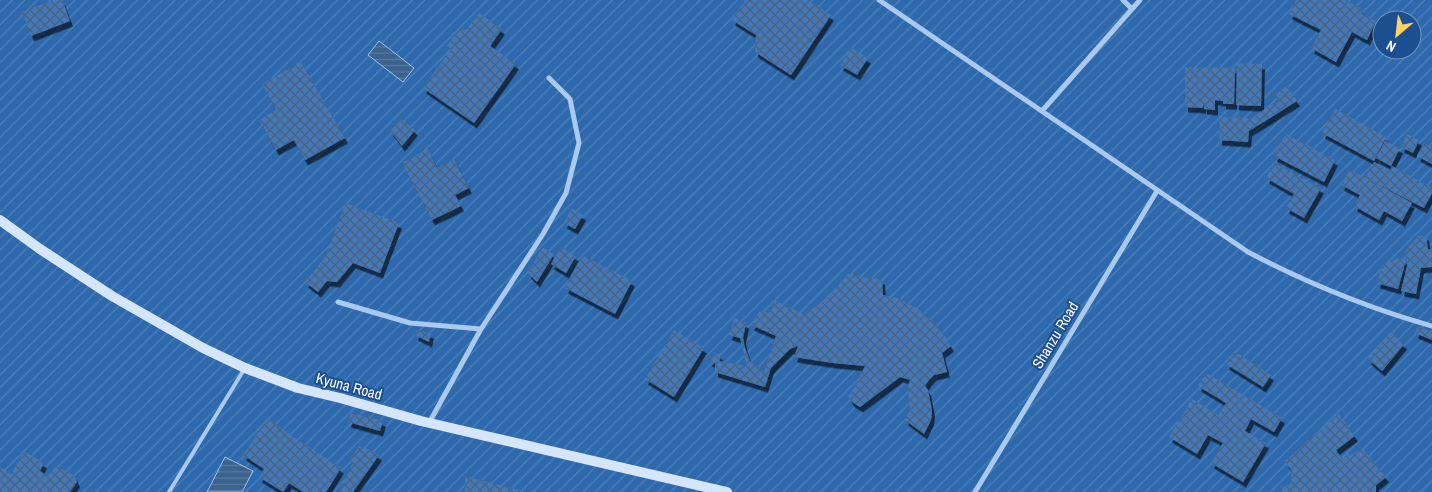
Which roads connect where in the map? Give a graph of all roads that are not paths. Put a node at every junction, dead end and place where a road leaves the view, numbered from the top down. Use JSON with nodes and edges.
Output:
{"nodes":[{"id":1,"x":879,"y":0,"type":"edge"},
{"id":2,"x":1123,"y":0,"type":"edge"},
{"id":3,"x":1140,"y":0,"type":"edge"},
{"id":4,"x":1131,"y":8,"type":"junction"},
{"id":5,"x":549,"y":78,"type":"dead end"},
{"id":6,"x":1042,"y":111,"type":"junction"},
{"id":7,"x":1157,"y":191,"type":"junction"},
{"id":8,"x":0,"y":220,"type":"edge"},
{"id":9,"x":338,"y":302,"type":"dead end"},
{"id":10,"x":1432,"y":326,"type":"edge"},
{"id":11,"x":481,"y":329,"type":"junction"},
{"id":12,"x":245,"y":368,"type":"junction"},
{"id":13,"x":429,"y":423,"type":"junction"},
{"id":14,"x":169,"y":492,"type":"edge"},
{"id":15,"x":727,"y":492,"type":"edge"},
{"id":16,"x":975,"y":492,"type":"edge"}],
"edges":[{"from":1,"to":6,"type":"street"},
{"from":2,"to":4,"type":"street"},
{"from":3,"to":4,"type":"street"},
{"from":4,"to":6,"type":"street"},
{"from":5,"to":11,"type":"street"},
{"from":6,"to":7,"type":"street"},
{"from":7,"to":10,"type":"street"},
{"from":7,"to":16,"type":"street","name":"Shanzu Road"},
{"from":8,"to":12,"type":"main road","name":"Kyuna Road"},
{"from":9,"to":11,"type":"street"},
{"from":11,"to":13,"type":"street"},
{"from":12,"to":13,"type":"main road","name":"Kyuna Road"},
{"from":12,"to":14,"type":"lane"},
{"from":13,"to":15,"type":"main road","name":"Kyuna Road"}]}
